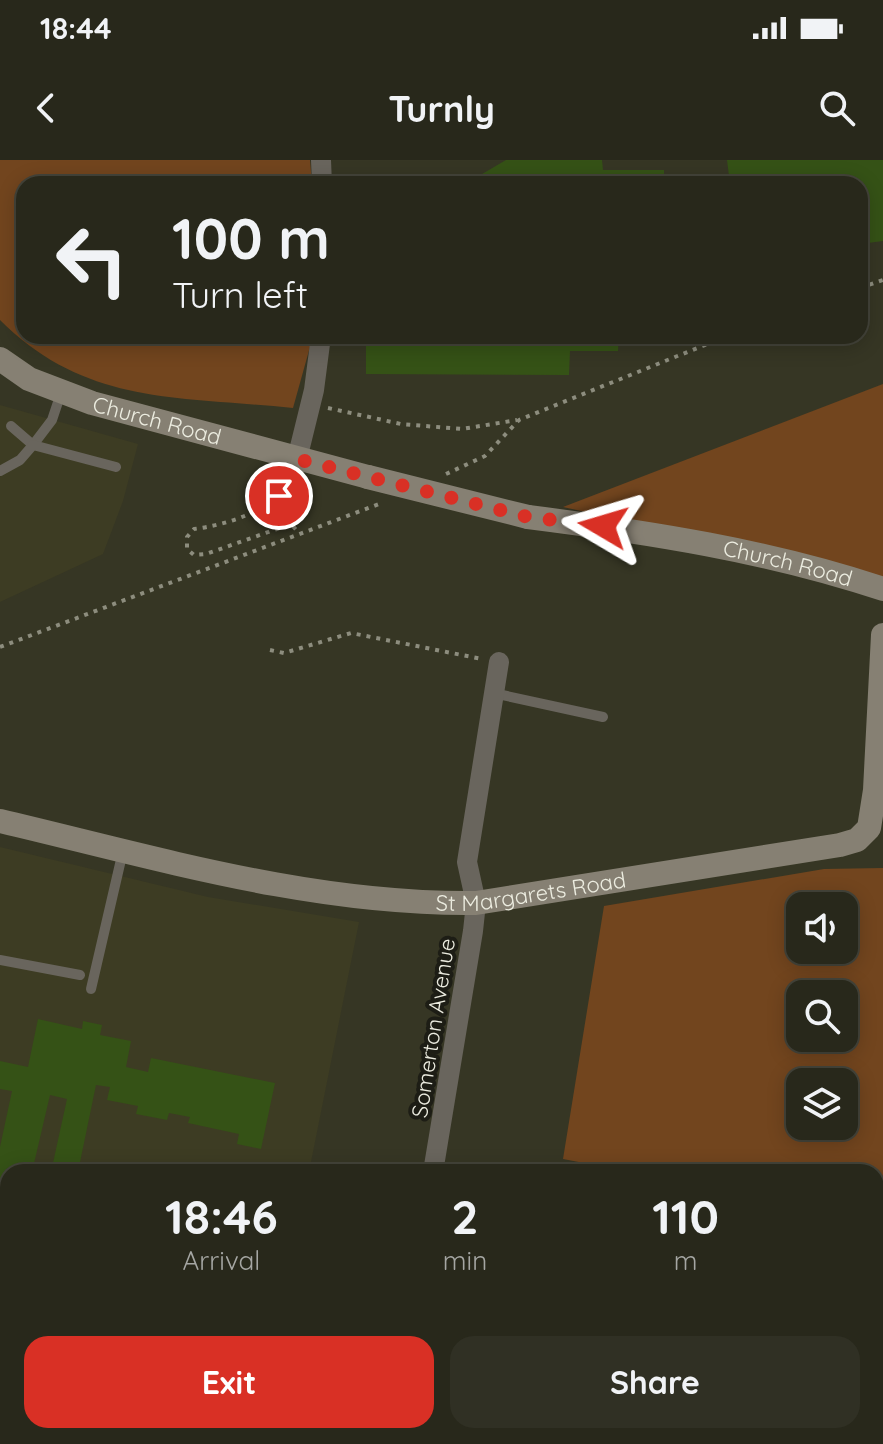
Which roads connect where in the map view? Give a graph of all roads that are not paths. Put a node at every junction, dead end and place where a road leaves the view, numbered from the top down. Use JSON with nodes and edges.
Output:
{"nodes":[{"id":1,"x":320,"y":344,"type":"edge"},
{"id":2,"x":0,"y":359,"type":"edge"},
{"id":3,"x":61,"y":393,"type":"junction"},
{"id":4,"x":11,"y":426,"type":"dead end"},
{"id":5,"x":33,"y":445,"type":"junction"},
{"id":6,"x":297,"y":459,"type":"junction"},
{"id":7,"x":116,"y":467,"type":"dead end"},
{"id":8,"x":0,"y":471,"type":"edge"},
{"id":9,"x":883,"y":589,"type":"edge"},
{"id":10,"x":883,"y":635,"type":"edge"},
{"id":11,"x":499,"y":662,"type":"road end"},
{"id":12,"x":493,"y":693,"type":"junction"},
{"id":13,"x":603,"y":717,"type":"dead end"},
{"id":14,"x":0,"y":821,"type":"edge"},
{"id":15,"x":123,"y":849,"type":"junction"},
{"id":16,"x":476,"y":903,"type":"junction"},
{"id":17,"x":0,"y":960,"type":"edge"},
{"id":18,"x":80,"y":975,"type":"dead end"},
{"id":19,"x":91,"y":989,"type":"dead end"},
{"id":20,"x":434,"y":1164,"type":"edge"}],
"edges":[{"from":1,"to":6,"type":"street"},
{"from":2,"to":3,"type":"street","name":"Church Road"},
{"from":3,"to":5,"type":"lane"},
{"from":3,"to":6,"type":"street","name":"Church Road"},
{"from":4,"to":5,"type":"lane"},
{"from":5,"to":7,"type":"lane"},
{"from":5,"to":8,"type":"lane"},
{"from":6,"to":9,"type":"street","name":"Church Road","bridge":true},
{"from":10,"to":16,"type":"street","name":"St Margarets Road"},
{"from":11,"to":12,"type":"street","name":"Somerton Avenue"},
{"from":12,"to":13,"type":"lane"},
{"from":12,"to":16,"type":"street","name":"Somerton Avenue"},
{"from":14,"to":15,"type":"street","name":"St Margarets Road"},
{"from":15,"to":16,"type":"street","name":"St Margarets Road"},
{"from":15,"to":19,"type":"lane"},
{"from":16,"to":20,"type":"street","name":"Somerton Avenue"},
{"from":17,"to":18,"type":"lane"}]}
